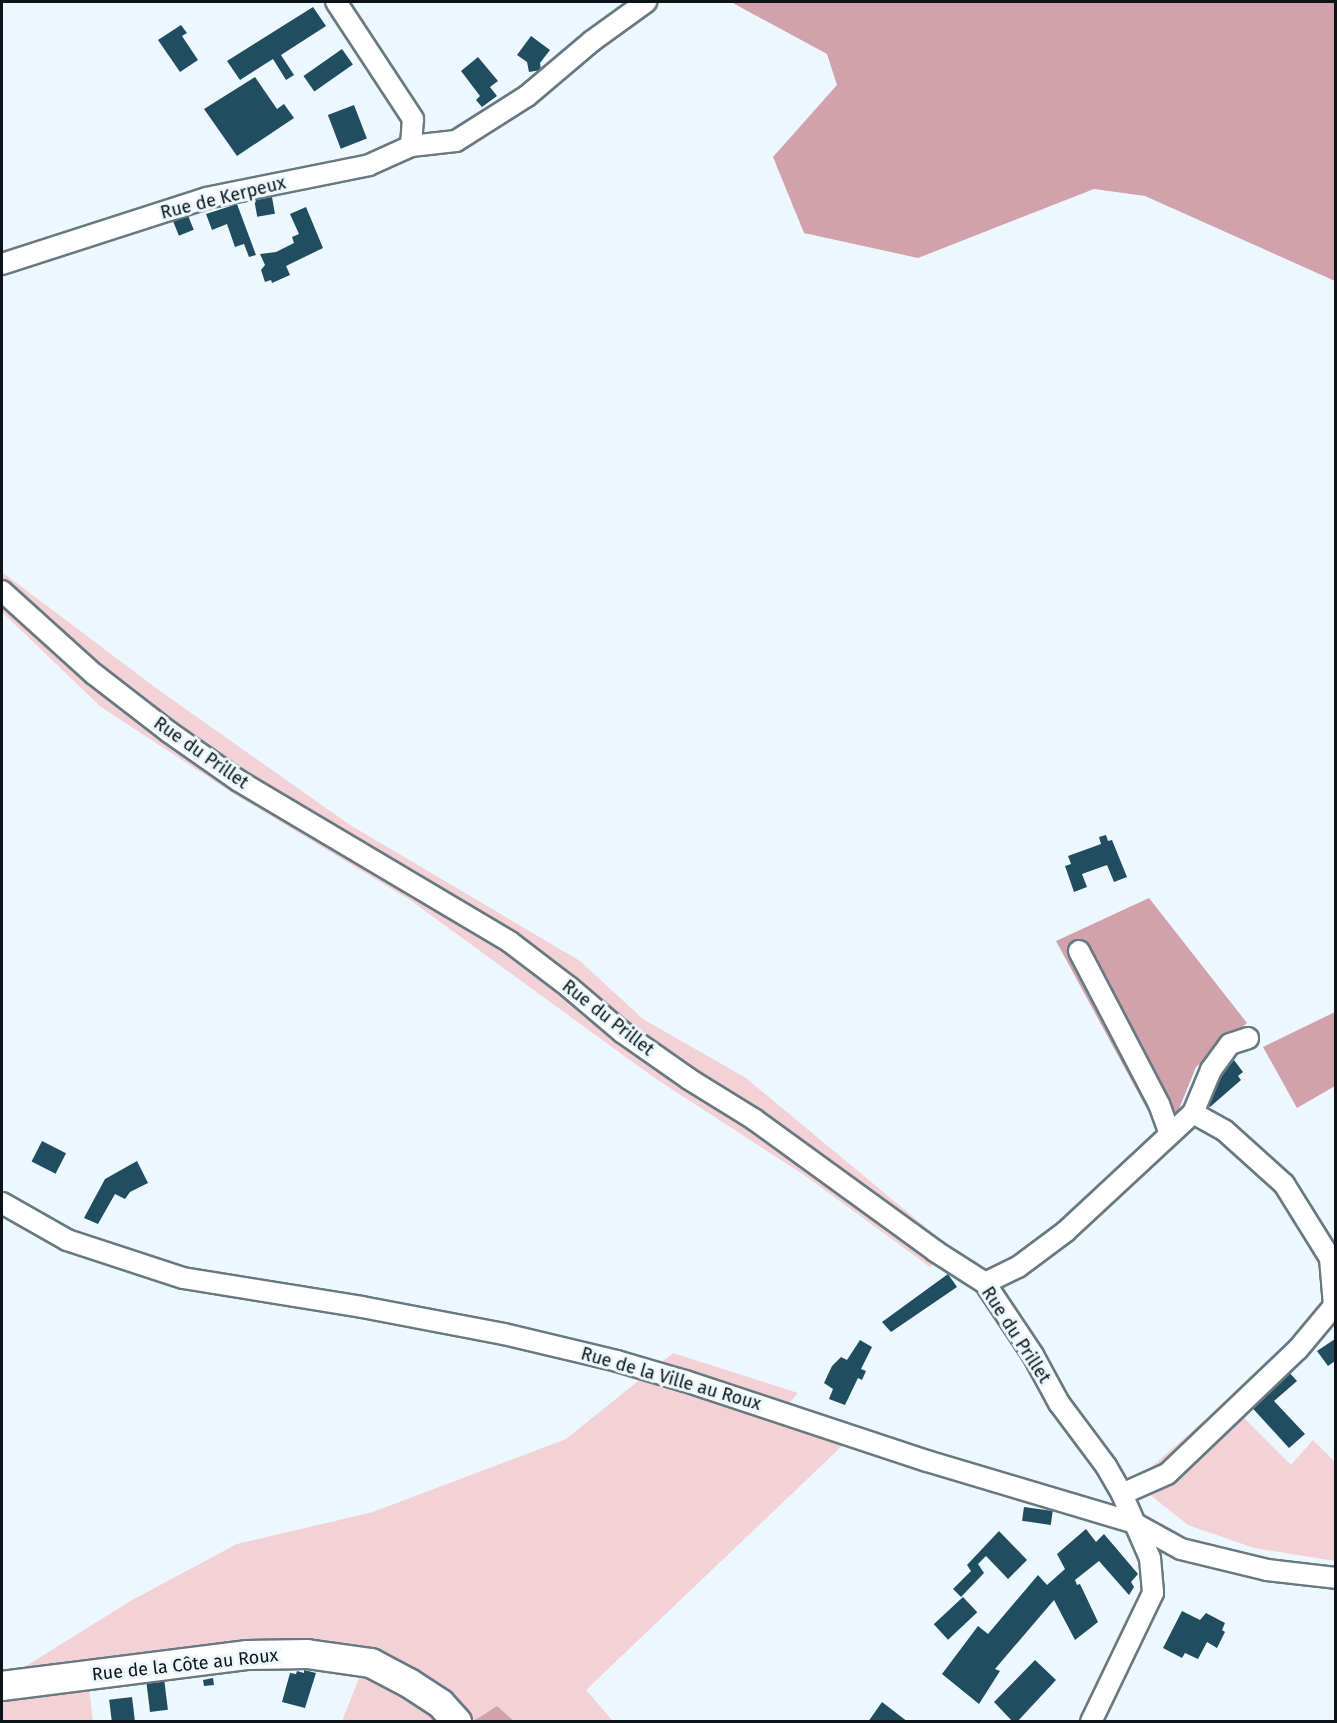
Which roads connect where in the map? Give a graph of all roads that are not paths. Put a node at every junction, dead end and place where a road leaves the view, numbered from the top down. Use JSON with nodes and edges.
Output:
{"nodes":[{"id":1,"x":336,"y":2,"type":"edge"},
{"id":2,"x":646,"y":2,"type":"edge"},
{"id":3,"x":411,"y":146,"type":"junction"},
{"id":4,"x":2,"y":264,"type":"edge"},
{"id":5,"x":2,"y":591,"type":"edge"},
{"id":6,"x":1079,"y":951,"type":"dead end"},
{"id":7,"x":1248,"y":1038,"type":"dead end"},
{"id":8,"x":1193,"y":1113,"type":"junction"},
{"id":9,"x":1170,"y":1134,"type":"junction"},
{"id":10,"x":2,"y":1203,"type":"edge"},
{"id":11,"x":985,"y":1283,"type":"junction"},
{"id":12,"x":1122,"y":1494,"type":"junction"},
{"id":13,"x":1132,"y":1521,"type":"junction"},
{"id":14,"x":1335,"y":1578,"type":"edge"},
{"id":15,"x":4,"y":1690,"type":"edge"},
{"id":16,"x":457,"y":1722,"type":"edge"},
{"id":17,"x":1091,"y":1722,"type":"edge"}],
"edges":[{"from":1,"to":3,"type":"street"},
{"from":2,"to":3,"type":"street","name":"Rue de Kerpeux"},
{"from":3,"to":4,"type":"street","name":"Rue de Kerpeux"},
{"from":5,"to":11,"type":"street","name":"Rue du Prillet"},
{"from":6,"to":9,"type":"street"},
{"from":7,"to":8,"type":"street"},
{"from":8,"to":9,"type":"street"},
{"from":8,"to":12,"type":"street"},
{"from":9,"to":11,"type":"street"},
{"from":10,"to":13,"type":"street","name":"Rue de la Ville au Roux"},
{"from":11,"to":12,"type":"street","name":"Rue du Prillet"},
{"from":12,"to":13,"type":"street","name":"Rue du Prillet"},
{"from":13,"to":14,"type":"street","name":"Rue de la Ville au Roux"},
{"from":13,"to":17,"type":"street","name":"Rue du Prillet"},
{"from":15,"to":16,"type":"main road","name":"Rue de la Côte au Roux"}]}
